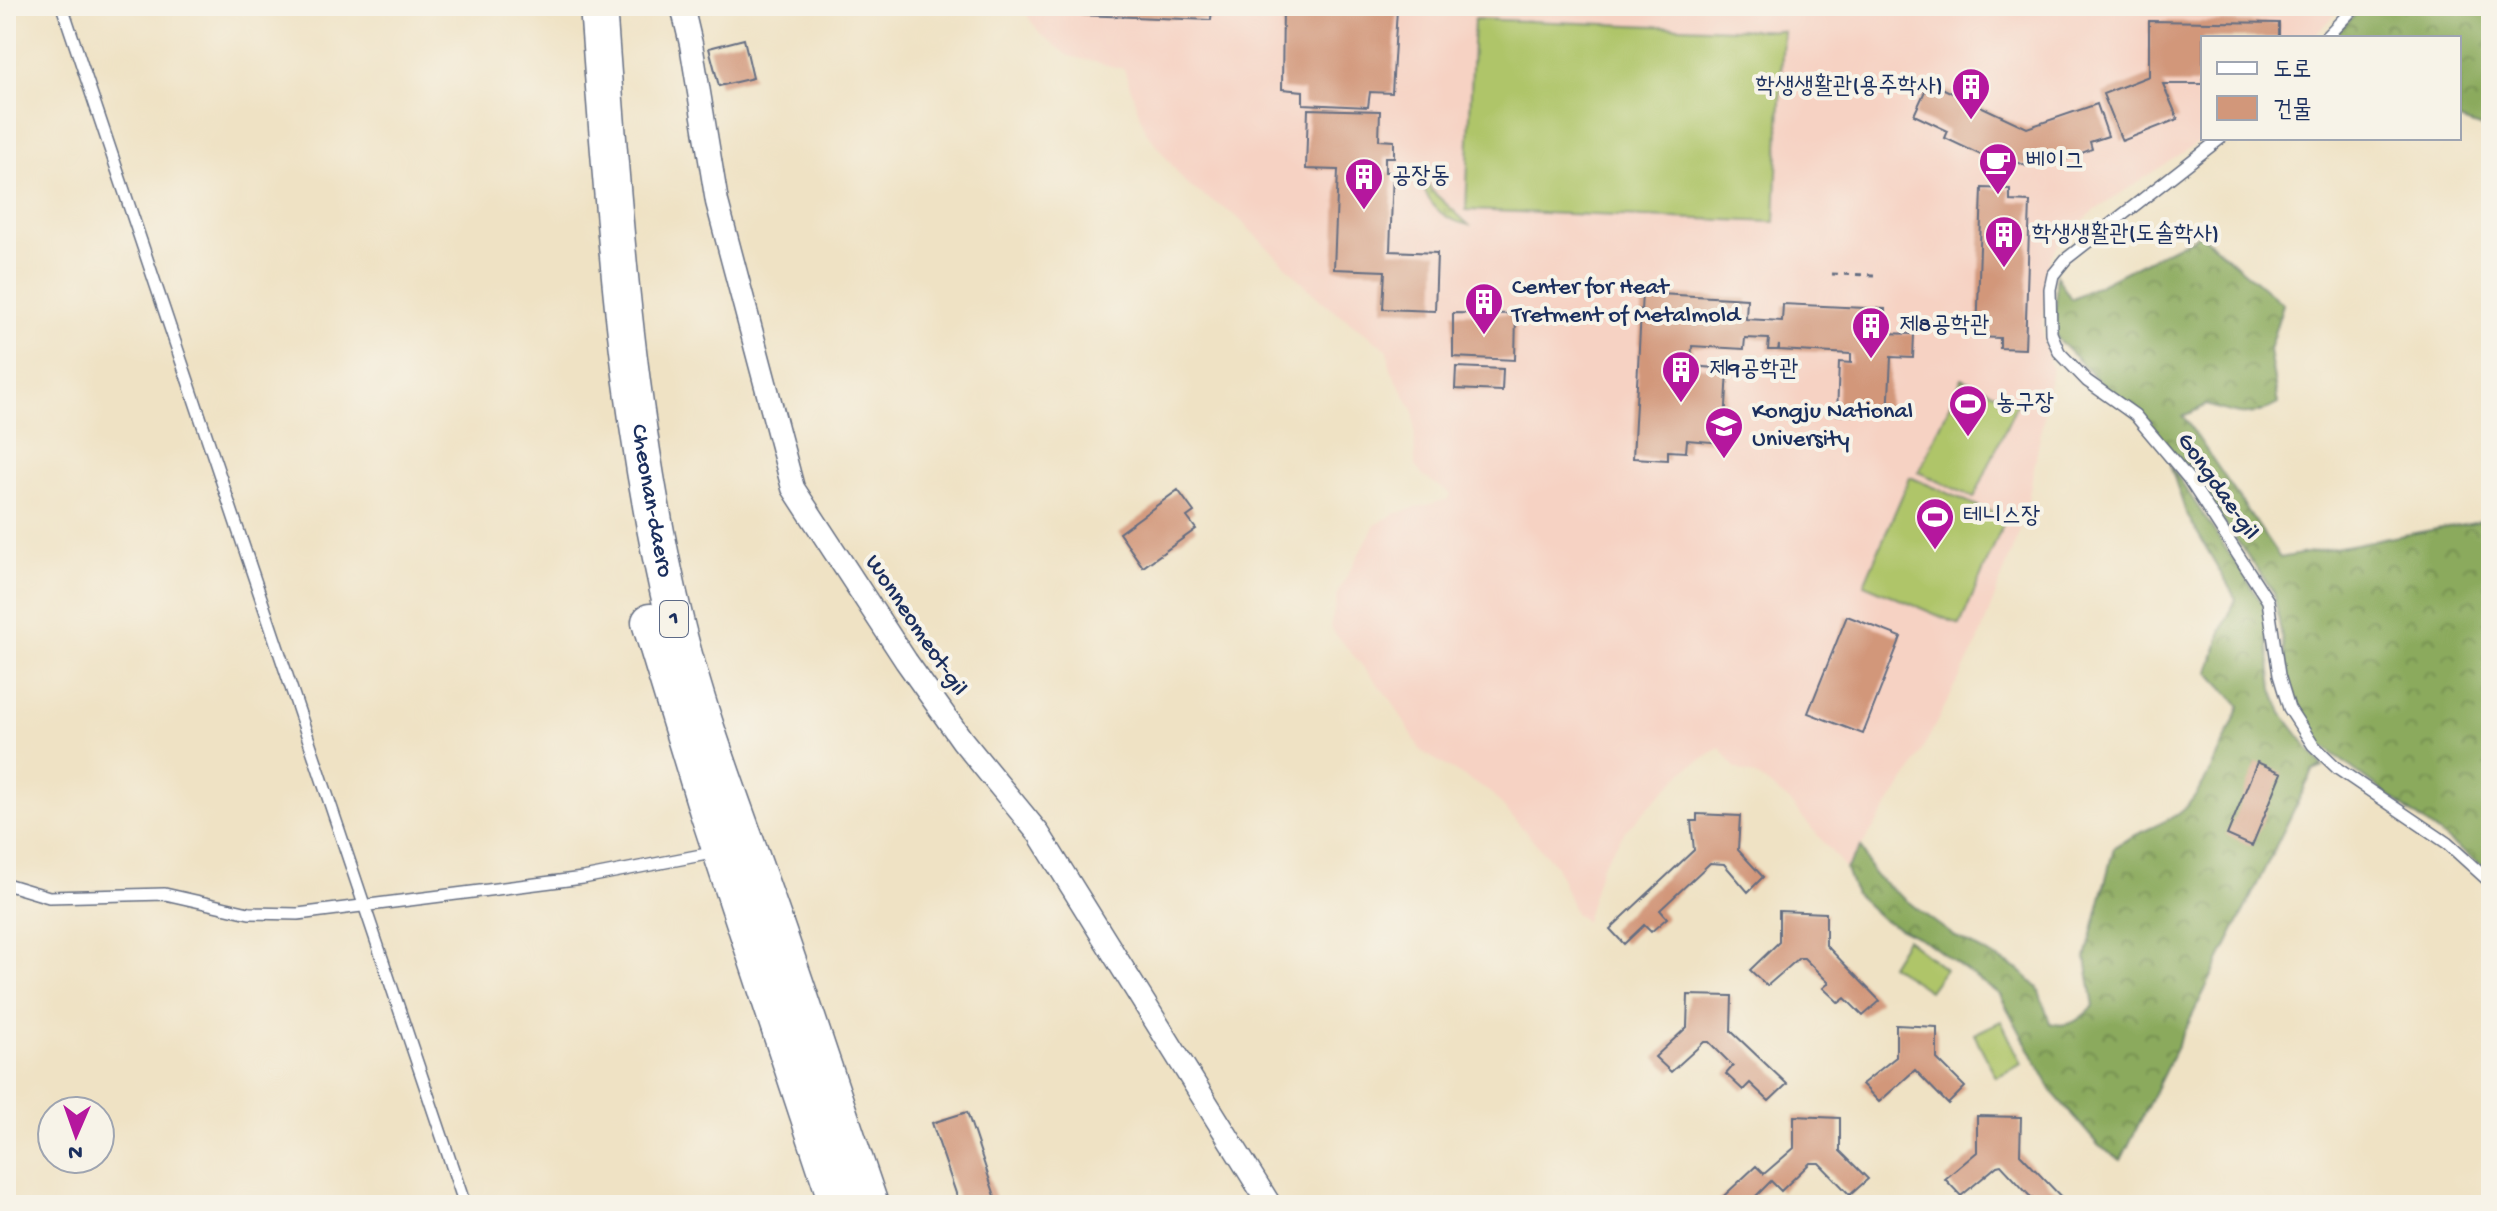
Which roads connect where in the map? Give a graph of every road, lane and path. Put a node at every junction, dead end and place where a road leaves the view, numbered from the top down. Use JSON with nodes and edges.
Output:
{"nodes":[{"id":1,"x":62,"y":6,"type":"edge"},
{"id":2,"x":574,"y":6,"type":"edge"},
{"id":3,"x":598,"y":6,"type":"edge"},
{"id":4,"x":682,"y":6,"type":"edge"},
{"id":5,"x":2356,"y":6,"type":"edge"},
{"id":6,"x":2327,"y":36,"type":"edge"},
{"id":7,"x":2218,"y":140,"type":"edge"},
{"id":8,"x":1832,"y":274,"type":"dead end"},
{"id":9,"x":1877,"y":275,"type":"dead end"},
{"id":10,"x":721,"y":851,"type":"junction"},
{"id":11,"x":2491,"y":883,"type":"edge"},
{"id":12,"x":6,"y":884,"type":"edge"},
{"id":13,"x":364,"y":904,"type":"junction"},
{"id":14,"x":465,"y":1205,"type":"edge"},
{"id":15,"x":838,"y":1205,"type":"edge"},
{"id":16,"x":870,"y":1205,"type":"edge"},
{"id":17,"x":1270,"y":1205,"type":"edge"}],
"edges":[{"from":1,"to":13,"type":"lane"},
{"from":2,"to":10,"type":"main road","name":"Cheonan-daero","number":"1"},
{"from":3,"to":16,"type":"main road","name":"Cheonan-daero","number":"1"},
{"from":4,"to":17,"type":"street","name":"Wonneomeot-gil"},
{"from":5,"to":6,"type":"lane"},
{"from":7,"to":11,"type":"lane","name":"Gongdae-gil"},
{"from":8,"to":9,"type":"path"},
{"from":10,"to":13,"type":"lane"},
{"from":10,"to":15,"type":"main road","name":"Cheonan-daero","number":"1"},
{"from":12,"to":13,"type":"lane"},
{"from":13,"to":14,"type":"lane"}]}
